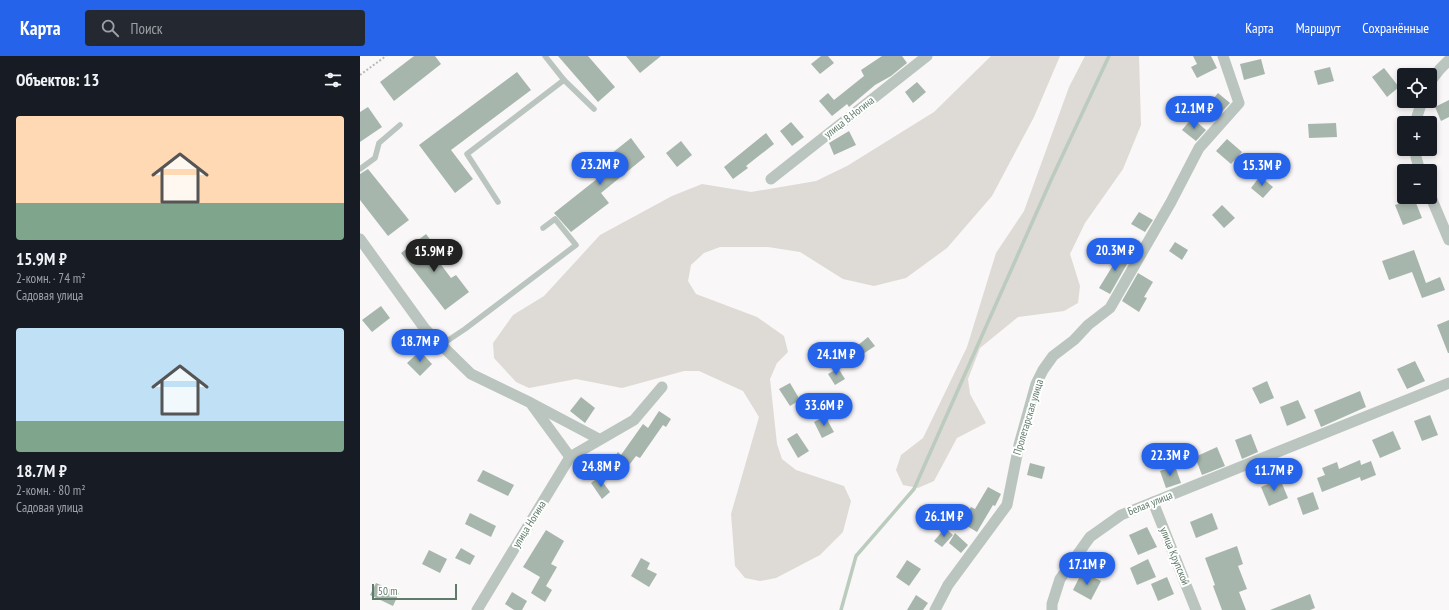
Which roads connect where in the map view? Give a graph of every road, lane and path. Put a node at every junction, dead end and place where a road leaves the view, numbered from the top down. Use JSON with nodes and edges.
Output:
{"nodes":[{"id":1,"x":386,"y":56,"type":"edge"},
{"id":2,"x":546,"y":56,"type":"edge"},
{"id":3,"x":927,"y":56,"type":"edge"},
{"id":4,"x":1223,"y":56,"type":"edge"},
{"id":5,"x":1449,"y":60,"type":"edge"},
{"id":6,"x":1437,"y":72,"type":"edge"},
{"id":7,"x":360,"y":75,"type":"edge"},
{"id":8,"x":564,"y":80,"type":"junction"},
{"id":9,"x":594,"y":109,"type":"dead end"},
{"id":10,"x":400,"y":125,"type":"dead end"},
{"id":11,"x":360,"y":169,"type":"edge"},
{"id":12,"x":771,"y":178,"type":"dead end"},
{"id":13,"x":498,"y":202,"type":"dead end"},
{"id":14,"x":1434,"y":204,"type":"edge"},
{"id":15,"x":543,"y":228,"type":"dead end"},
{"id":16,"x":360,"y":239,"type":"edge"},
{"id":17,"x":1449,"y":240,"type":"edge"},
{"id":18,"x":441,"y":345,"type":"junction"},
{"id":19,"x":1449,"y":383,"type":"edge"},
{"id":20,"x":662,"y":387,"type":"dead end"},
{"id":21,"x":531,"y":403,"type":"junction"},
{"id":22,"x":599,"y":439,"type":"junction"},
{"id":23,"x":570,"y":457,"type":"junction"},
{"id":24,"x":1153,"y":502,"type":"junction"},
{"id":25,"x":477,"y":610,"type":"edge"},
{"id":26,"x":935,"y":610,"type":"edge"},
{"id":27,"x":1052,"y":610,"type":"edge"},
{"id":28,"x":1196,"y":610,"type":"edge"}],
"edges":[{"from":1,"to":7,"type":"path"},
{"from":2,"to":8,"type":"lane"},
{"from":3,"to":12,"type":"street","name":"улица В.Ногина"},
{"from":4,"to":26,"type":"street","name":"Пролетарская улица"},
{"from":5,"to":6,"type":"street"},
{"from":8,"to":9,"type":"lane"},
{"from":8,"to":13,"type":"lane"},
{"from":10,"to":11,"type":"lane"},
{"from":14,"to":17,"type":"street"},
{"from":15,"to":18,"type":"lane"},
{"from":16,"to":18,"type":"street"},
{"from":18,"to":21,"type":"street"},
{"from":19,"to":24,"type":"street","name":"Белая улица"},
{"from":20,"to":22,"type":"street","name":"улица Ногина"},
{"from":21,"to":22,"type":"street"},
{"from":21,"to":23,"type":"street"},
{"from":22,"to":23,"type":"street","name":"улица Ногина"},
{"from":23,"to":25,"type":"street","name":"улица Ногина"},
{"from":24,"to":27,"type":"street","name":"Белая улица"},
{"from":24,"to":28,"type":"street","name":"улица Крупской"}]}
